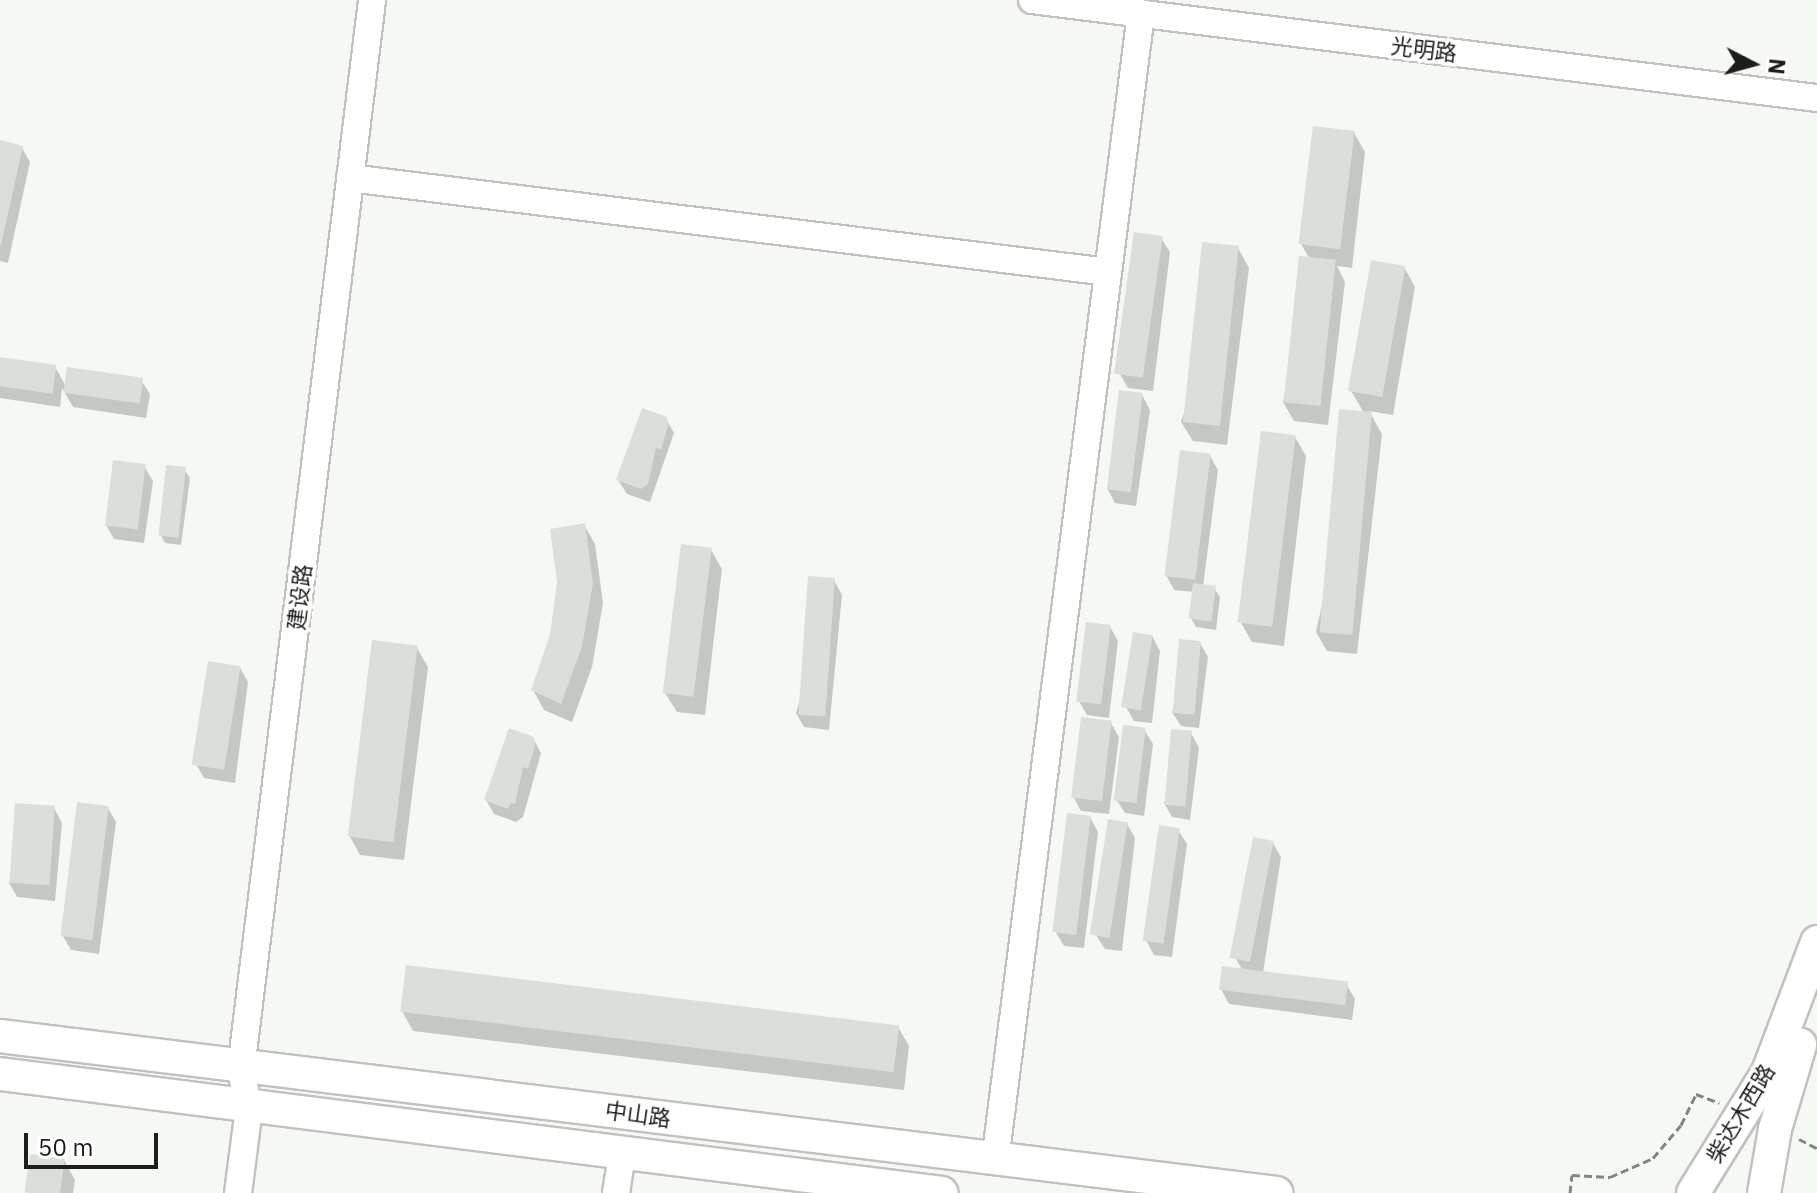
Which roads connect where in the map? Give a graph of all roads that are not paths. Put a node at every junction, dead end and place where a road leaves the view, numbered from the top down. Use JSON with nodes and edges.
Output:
{"nodes":[{"id":1,"x":372,"y":0,"type":"edge"},
{"id":2,"x":1032,"y":0,"type":"edge"},
{"id":3,"x":1141,"y":13,"type":"junction"},
{"id":4,"x":1817,"y":98,"type":"edge"},
{"id":5,"x":350,"y":178,"type":"junction"},
{"id":6,"x":1108,"y":272,"type":"junction"},
{"id":7,"x":1817,"y":942,"type":"edge"},
{"id":8,"x":1817,"y":1000,"type":"edge"},
{"id":9,"x":0,"y":1036,"type":"edge"},
{"id":10,"x":241,"y":1069,"type":"junction"},
{"id":11,"x":0,"y":1074,"type":"edge"},
{"id":12,"x":249,"y":1108,"type":"junction"},
{"id":13,"x":622,"y":1154,"type":"junction"},
{"id":14,"x":995,"y":1161,"type":"junction"},
{"id":15,"x":238,"y":1193,"type":"edge"},
{"id":16,"x":616,"y":1193,"type":"edge"},
{"id":17,"x":942,"y":1193,"type":"edge"},
{"id":18,"x":1276,"y":1193,"type":"edge"},
{"id":19,"x":1693,"y":1193,"type":"edge"},
{"id":20,"x":1764,"y":1193,"type":"edge"}],
"edges":[{"from":1,"to":5,"type":"street","name":"建设路"},
{"from":2,"to":3,"type":"street","name":"光明路"},
{"from":3,"to":4,"type":"street","name":"光明路"},
{"from":3,"to":6,"type":"street"},
{"from":5,"to":6,"type":"street"},
{"from":5,"to":10,"type":"street","name":"建设路"},
{"from":6,"to":14,"type":"street"},
{"from":7,"to":19,"type":"main road","name":"柴达木西路"},
{"from":8,"to":20,"type":"main road","name":"柴达木西路"},
{"from":9,"to":10,"type":"main road","name":"中山路"},
{"from":10,"to":12,"type":"street","name":"建设路"},
{"from":10,"to":14,"type":"main road","name":"中山路"},
{"from":11,"to":12,"type":"main road","name":"中山路"},
{"from":12,"to":13,"type":"main road","name":"中山路"},
{"from":12,"to":15,"type":"street","name":"建设路"},
{"from":13,"to":16,"type":"street"},
{"from":13,"to":17,"type":"main road","name":"中山路"},
{"from":14,"to":18,"type":"main road","name":"中山路"}]}
